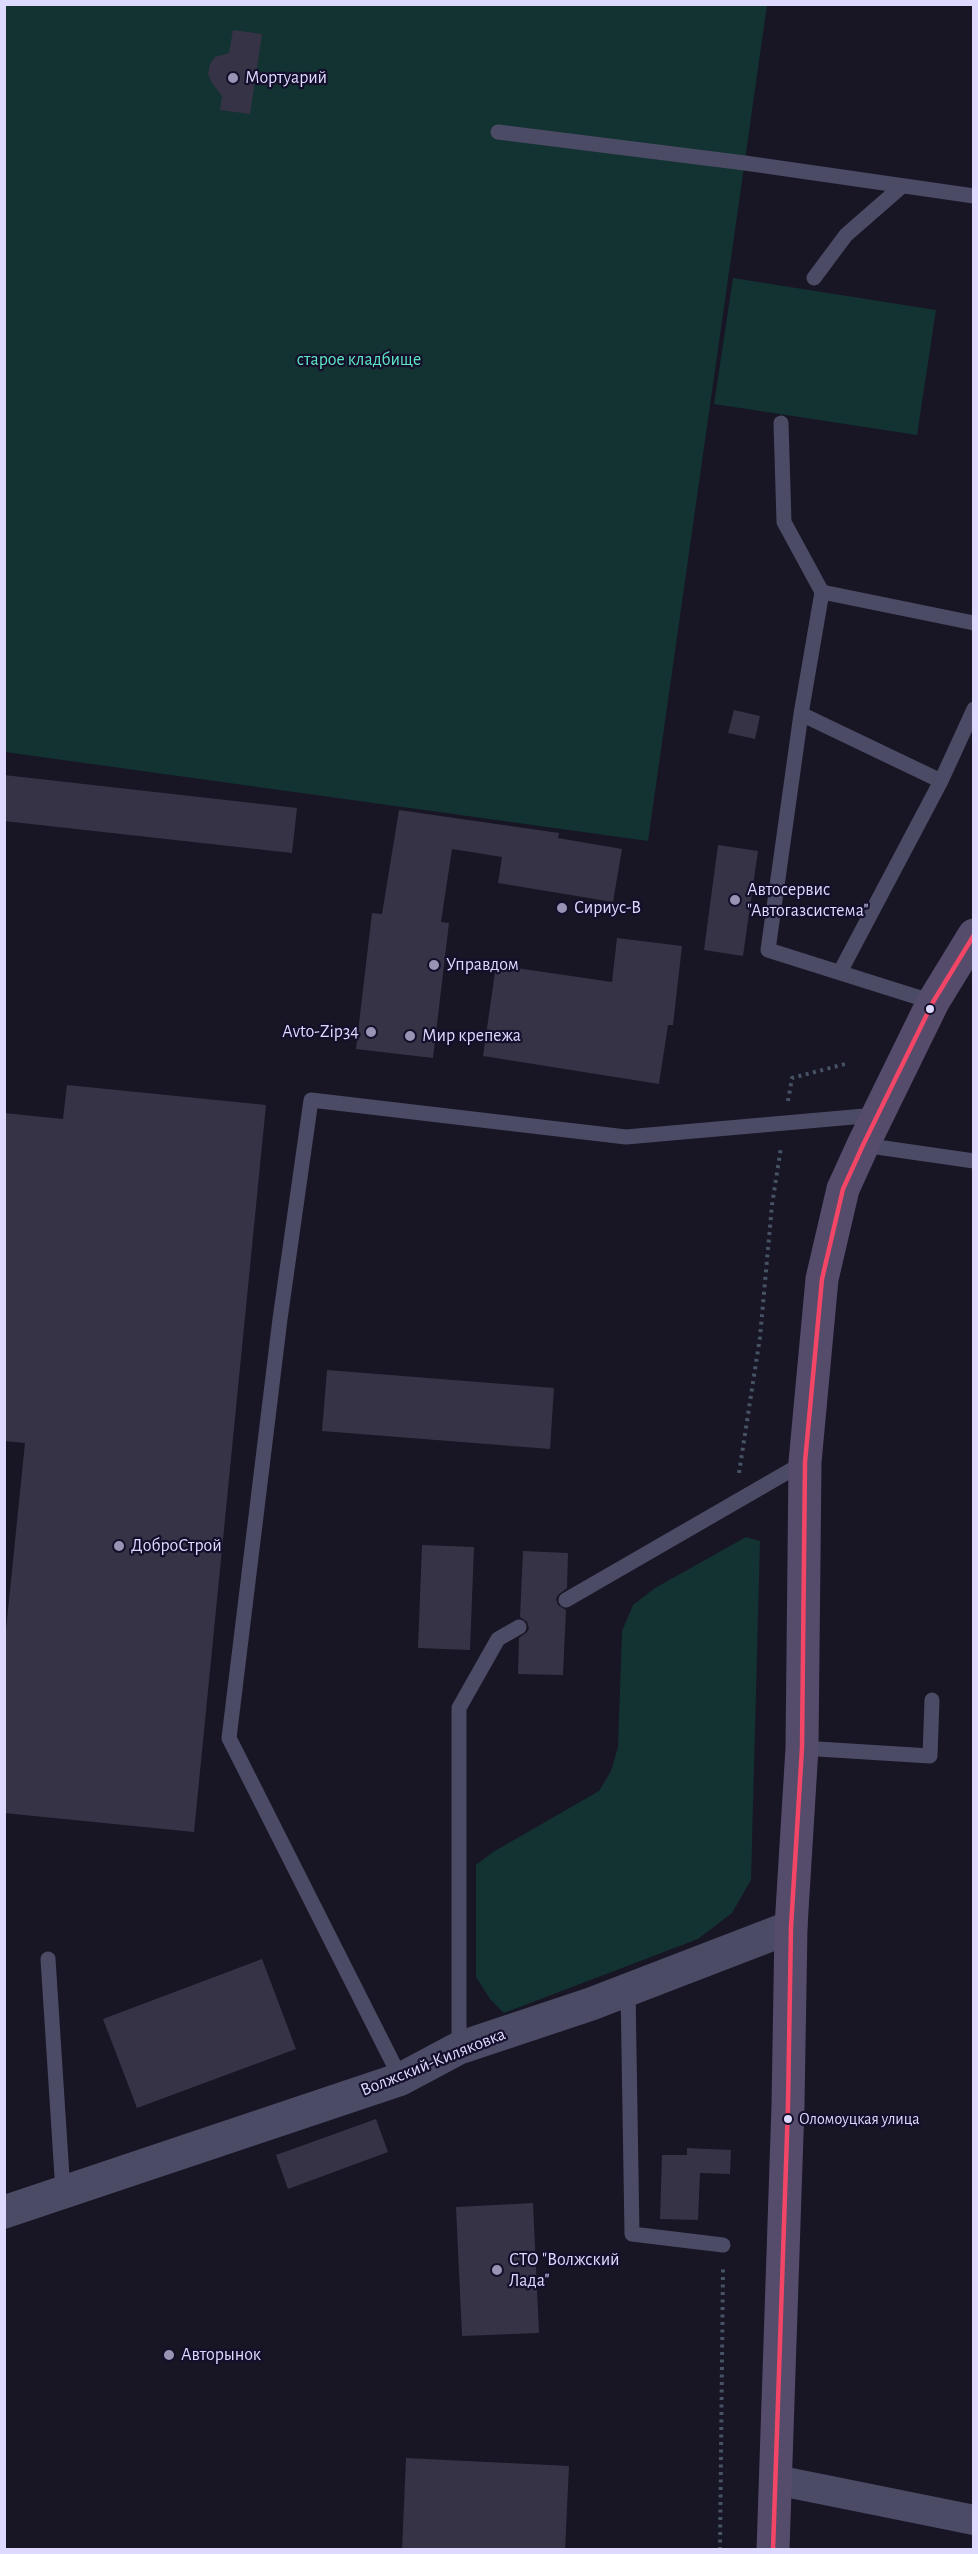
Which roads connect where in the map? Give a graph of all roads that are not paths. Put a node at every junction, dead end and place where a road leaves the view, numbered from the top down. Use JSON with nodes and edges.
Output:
{"nodes":[{"id":1,"x":498,"y":132,"type":"dead end"},
{"id":2,"x":902,"y":187,"type":"junction"},
{"id":3,"x":974,"y":196,"type":"edge"},
{"id":4,"x":813,"y":278,"type":"dead end"},
{"id":5,"x":781,"y":423,"type":"dead end"},
{"id":6,"x":822,"y":592,"type":"junction"},
{"id":7,"x":974,"y":622,"type":"edge"},
{"id":8,"x":974,"y":709,"type":"edge"},
{"id":9,"x":801,"y":714,"type":"junction"},
{"id":10,"x":941,"y":781,"type":"junction"},
{"id":11,"x":974,"y":935,"type":"edge"},
{"id":12,"x":840,"y":972,"type":"junction"},
{"id":13,"x":933,"y":1002,"type":"junction"},
{"id":14,"x":876,"y":1115,"type":"junction"},
{"id":15,"x":863,"y":1145,"type":"junction"},
{"id":16,"x":974,"y":1161,"type":"edge"},
{"id":17,"x":805,"y":1462,"type":"junction"},
{"id":18,"x":566,"y":1600,"type":"dead end"},
{"id":19,"x":519,"y":1628,"type":"dead end"},
{"id":20,"x":932,"y":1700,"type":"dead end"},
{"id":21,"x":802,"y":1748,"type":"junction"},
{"id":22,"x":791,"y":1927,"type":"junction"},
{"id":23,"x":48,"y":1959,"type":"dead end"},
{"id":24,"x":628,"y":1990,"type":"junction"},
{"id":25,"x":459,"y":2048,"type":"junction"},
{"id":26,"x":401,"y":2079,"type":"junction"},
{"id":27,"x":63,"y":2192,"type":"junction"},
{"id":28,"x":4,"y":2212,"type":"edge"},
{"id":29,"x":723,"y":2245,"type":"road end"},
{"id":30,"x":776,"y":2480,"type":"junction"},
{"id":31,"x":974,"y":2520,"type":"edge"},
{"id":32,"x":774,"y":2550,"type":"edge"}],
"edges":[{"from":1,"to":2,"type":"lane"},
{"from":2,"to":3,"type":"lane"},
{"from":2,"to":4,"type":"lane"},
{"from":5,"to":6,"type":"lane"},
{"from":6,"to":7,"type":"lane"},
{"from":6,"to":9,"type":"lane"},
{"from":8,"to":10,"type":"lane"},
{"from":9,"to":10,"type":"lane"},
{"from":9,"to":12,"type":"lane"},
{"from":10,"to":12,"type":"lane"},
{"from":11,"to":13,"type":"main road"},
{"from":12,"to":13,"type":"lane"},
{"from":13,"to":14,"type":"main road"},
{"from":14,"to":15,"type":"main road"},
{"from":14,"to":26,"type":"lane"},
{"from":15,"to":16,"type":"lane"},
{"from":15,"to":17,"type":"main road"},
{"from":17,"to":18,"type":"lane"},
{"from":17,"to":21,"type":"main road"},
{"from":19,"to":25,"type":"lane"},
{"from":20,"to":21,"type":"lane"},
{"from":21,"to":22,"type":"main road"},
{"from":22,"to":24,"type":"street","name":"Волжский-Киляковка"},
{"from":22,"to":30,"type":"main road"},
{"from":23,"to":27,"type":"lane"},
{"from":24,"to":25,"type":"street","name":"Волжский-Киляковка"},
{"from":24,"to":29,"type":"lane"},
{"from":25,"to":26,"type":"street","name":"Волжский-Киляковка"},
{"from":26,"to":27,"type":"street","name":"Волжский-Киляковка"},
{"from":27,"to":28,"type":"street","name":"Волжский-Киляковка"},
{"from":30,"to":31,"type":"street"},
{"from":30,"to":32,"type":"main road"}]}
